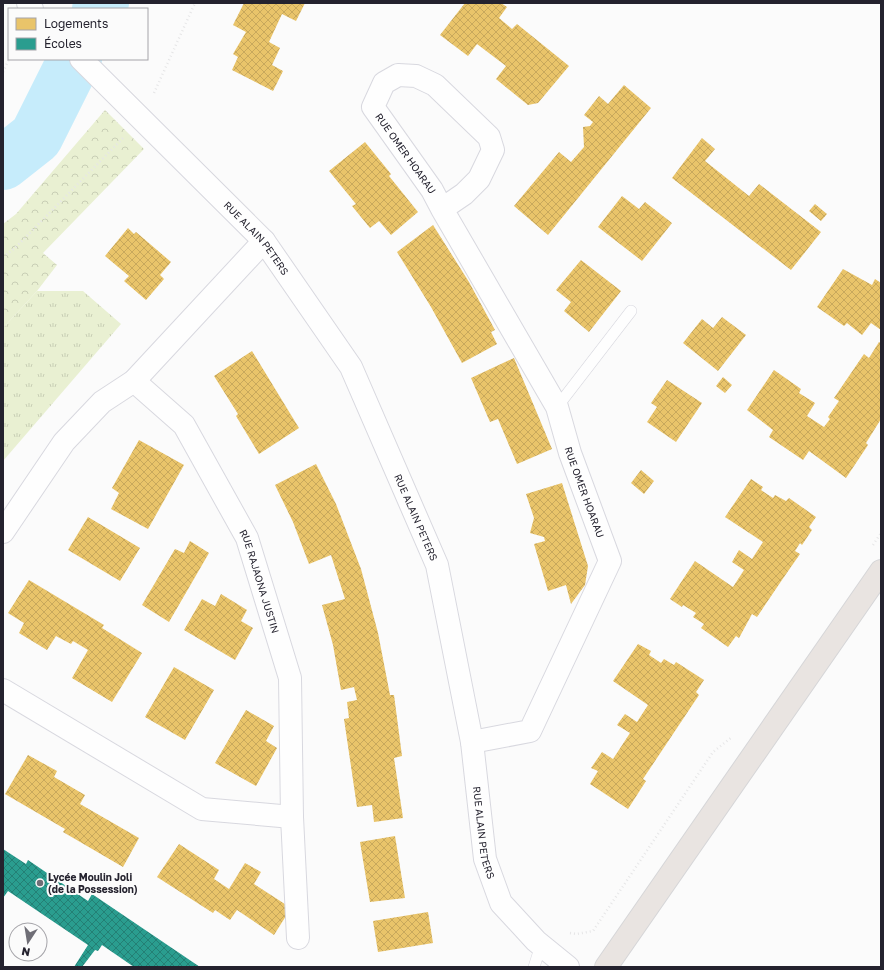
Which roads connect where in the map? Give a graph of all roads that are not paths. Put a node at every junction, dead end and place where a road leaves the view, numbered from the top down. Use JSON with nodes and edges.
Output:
{"nodes":[{"id":1,"x":82,"y":60,"type":"edge"},
{"id":2,"x":442,"y":209,"type":"junction"},
{"id":3,"x":264,"y":241,"type":"junction"},
{"id":4,"x":631,"y":311,"type":"dead end"},
{"id":5,"x":134,"y":381,"type":"junction"},
{"id":6,"x":557,"y":407,"type":"junction"},
{"id":7,"x":3,"y":532,"type":"edge"},
{"id":8,"x":881,"y":571,"type":"edge"},
{"id":9,"x":3,"y":690,"type":"edge"},
{"id":10,"x":472,"y":742,"type":"junction"},
{"id":11,"x":292,"y":817,"type":"junction"},
{"id":12,"x":298,"y":938,"type":"dead end"},
{"id":13,"x":541,"y":945,"type":"junction"},
{"id":14,"x":534,"y":967,"type":"edge"},
{"id":15,"x":568,"y":967,"type":"edge"},
{"id":16,"x":606,"y":967,"type":"edge"}],
"edges":[{"from":1,"to":3,"type":"street","name":"RUE ALAIN PETERS"},
{"from":2,"to":2,"type":"street","name":"RUE OMER HOARAU"},
{"from":2,"to":6,"type":"street","name":"RUE OMER HOARAU"},
{"from":3,"to":5,"type":"street"},
{"from":3,"to":10,"type":"street","name":"RUE ALAIN PETERS"},
{"from":4,"to":6,"type":"lane"},
{"from":5,"to":7,"type":"street"},
{"from":5,"to":11,"type":"street","name":"RUE RAJAONA JUSTIN"},
{"from":6,"to":10,"type":"street","name":"RUE OMER HOARAU"},
{"from":8,"to":16,"type":"main road"},
{"from":9,"to":11,"type":"street"},
{"from":10,"to":13,"type":"street","name":"RUE ALAIN PETERS"},
{"from":11,"to":12,"type":"street","name":"RUE RAJAONA JUSTIN"},
{"from":13,"to":14,"type":"lane"},
{"from":13,"to":15,"type":"street","name":"RUE ALAIN PETERS"}]}
